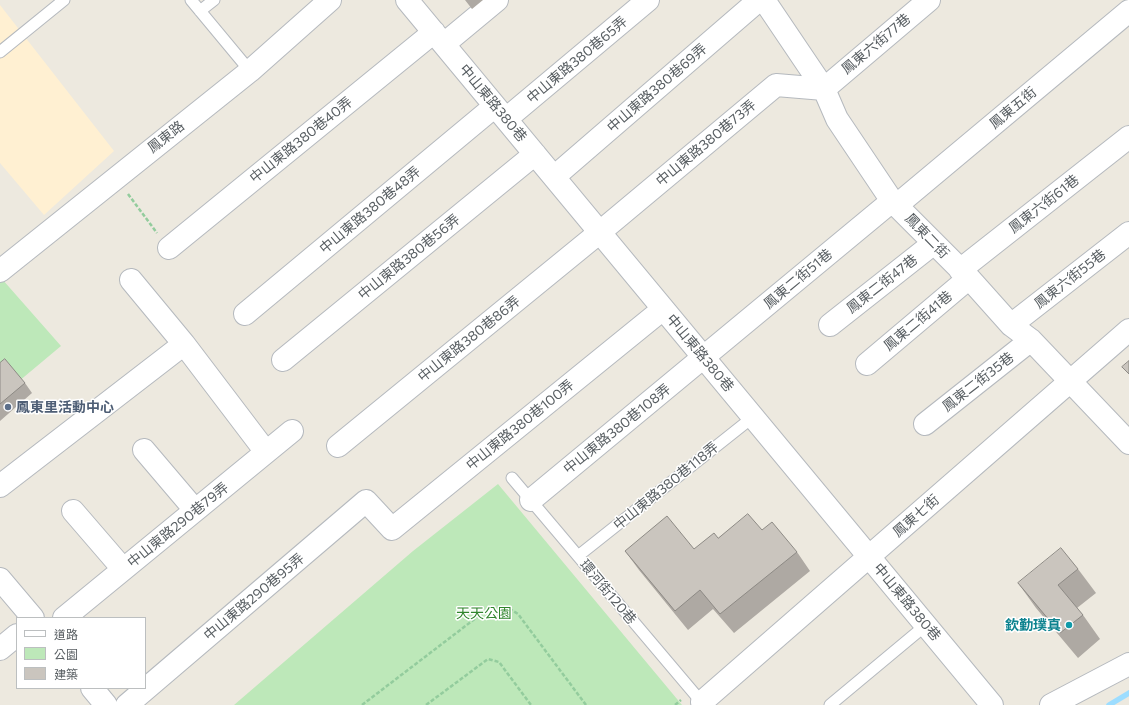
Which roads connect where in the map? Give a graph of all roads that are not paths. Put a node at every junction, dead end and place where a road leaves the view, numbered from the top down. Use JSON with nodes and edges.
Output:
{"nodes":[{"id":1,"x":64,"y":0,"type":"edge"},
{"id":2,"x":191,"y":0,"type":"edge"},
{"id":3,"x":214,"y":0,"type":"edge"},
{"id":4,"x":330,"y":0,"type":"edge"},
{"id":5,"x":407,"y":0,"type":"edge"},
{"id":6,"x":498,"y":0,"type":"edge"},
{"id":7,"x":648,"y":0,"type":"edge"},
{"id":8,"x":760,"y":0,"type":"edge"},
{"id":9,"x":764,"y":0,"type":"edge"},
{"id":10,"x":929,"y":0,"type":"edge"},
{"id":11,"x":1127,"y":9,"type":"edge"},
{"id":12,"x":200,"y":11,"type":"junction"},
{"id":13,"x":439,"y":38,"type":"junction"},
{"id":14,"x":0,"y":52,"type":"edge"},
{"id":15,"x":250,"y":71,"type":"junction"},
{"id":16,"x":824,"y":89,"type":"junction"},
{"id":17,"x":501,"y":113,"type":"junction"},
{"id":18,"x":1129,"y":137,"type":"edge"},
{"id":19,"x":535,"y":154,"type":"junction"},
{"id":20,"x":554,"y":176,"type":"junction"},
{"id":21,"x":894,"y":203,"type":"junction"},
{"id":22,"x":600,"y":232,"type":"junction"},
{"id":23,"x":1129,"y":233,"type":"edge"},
{"id":24,"x":934,"y":244,"type":"junction"},
{"id":25,"x":168,"y":248,"type":"road end"},
{"id":26,"x":0,"y":271,"type":"edge"},
{"id":27,"x":964,"y":274,"type":"junction"},
{"id":28,"x":131,"y":280,"type":"dead end"},
{"id":29,"x":663,"y":309,"type":"junction"},
{"id":30,"x":245,"y":314,"type":"dead end"},
{"id":31,"x":830,"y":325,"type":"dead end"},
{"id":32,"x":1011,"y":325,"type":"junction"},
{"id":33,"x":1129,"y":330,"type":"edge"},
{"id":34,"x":1031,"y":340,"type":"junction"},
{"id":35,"x":184,"y":344,"type":"junction"},
{"id":36,"x":704,"y":358,"type":"junction"},
{"id":37,"x":283,"y":360,"type":"dead end"},
{"id":38,"x":867,"y":364,"type":"dead end"},
{"id":39,"x":1071,"y":381,"type":"junction"},
{"id":40,"x":753,"y":416,"type":"junction"},
{"id":41,"x":925,"y":424,"type":"dead end"},
{"id":42,"x":292,"y":431,"type":"dead end"},
{"id":43,"x":1129,"y":443,"type":"edge"},
{"id":44,"x":338,"y":446,"type":"dead end"},
{"id":45,"x":144,"y":450,"type":"dead end"},
{"id":46,"x":266,"y":452,"type":"junction"},
{"id":47,"x":512,"y":478,"type":"dead end"},
{"id":48,"x":0,"y":486,"type":"edge"},
{"id":49,"x":531,"y":500,"type":"junction"},
{"id":50,"x":195,"y":510,"type":"junction"},
{"id":51,"x":73,"y":512,"type":"dead end"},
{"id":52,"x":379,"y":515,"type":"joint"},
{"id":53,"x":578,"y":556,"type":"junction"},
{"id":54,"x":869,"y":556,"type":"junction"},
{"id":55,"x":123,"y":569,"type":"junction"},
{"id":56,"x":0,"y":579,"type":"edge"},
{"id":57,"x":32,"y":617,"type":"edge"},
{"id":58,"x":65,"y":617,"type":"edge"},
{"id":59,"x":926,"y":624,"type":"junction"},
{"id":60,"x":16,"y":636,"type":"edge"},
{"id":61,"x":0,"y":649,"type":"edge"},
{"id":62,"x":1129,"y":664,"type":"edge"},
{"id":63,"x":146,"y":689,"type":"edge"},
{"id":64,"x":146,"y":689,"type":"edge"},
{"id":65,"x":703,"y":703,"type":"edge"},
{"id":66,"x":127,"y":705,"type":"edge"},
{"id":67,"x":830,"y":705,"type":"edge"},
{"id":68,"x":992,"y":705,"type":"edge"},
{"id":69,"x":1051,"y":705,"type":"edge"}],
"edges":[{"from":1,"to":14,"type":"lane"},
{"from":2,"to":12,"type":"lane"},
{"from":3,"to":12,"type":"lane"},
{"from":4,"to":15,"type":"street","name":"鳳東路"},
{"from":5,"to":13,"type":"street","name":"中山東路380巷"},
{"from":6,"to":13,"type":"street","name":"中山東路380巷40弄"},
{"from":7,"to":17,"type":"street","name":"中山東路380巷65弄"},
{"from":8,"to":20,"type":"street","name":"中山東路380巷69弄"},
{"from":9,"to":16,"type":"street","name":"鳳東二街"},
{"from":10,"to":16,"type":"street","name":"鳳東六街77巷"},
{"from":11,"to":21,"type":"street","name":"鳳東五街"},
{"from":12,"to":15,"type":"lane"},
{"from":13,"to":17,"type":"street","name":"中山東路380巷"},
{"from":13,"to":25,"type":"street","name":"中山東路380巷40弄"},
{"from":15,"to":26,"type":"street","name":"鳳東路"},
{"from":16,"to":21,"type":"street","name":"鳳東二街"},
{"from":16,"to":22,"type":"street","name":"中山東路380巷73弄"},
{"from":17,"to":19,"type":"street","name":"中山東路380巷"},
{"from":17,"to":30,"type":"street","name":"中山東路380巷48弄"},
{"from":18,"to":27,"type":"street","name":"鳳東六街61巷"},
{"from":19,"to":20,"type":"street","name":"中山東路380巷"},
{"from":19,"to":37,"type":"street","name":"中山東路380巷56弄"},
{"from":20,"to":22,"type":"street","name":"中山東路380巷"},
{"from":21,"to":24,"type":"street","name":"鳳東二街"},
{"from":21,"to":36,"type":"street","name":"鳳東二街51巷"},
{"from":22,"to":29,"type":"street","name":"中山東路380巷"},
{"from":22,"to":44,"type":"street","name":"中山東路380巷86弄"},
{"from":23,"to":32,"type":"street","name":"鳳東六街55巷"},
{"from":24,"to":27,"type":"street","name":"鳳東二街"},
{"from":24,"to":31,"type":"street","name":"鳳東二街47巷"},
{"from":27,"to":32,"type":"street","name":"鳳東二街"},
{"from":27,"to":38,"type":"street","name":"鳳東二街41巷"},
{"from":28,"to":35,"type":"street"},
{"from":29,"to":36,"type":"street","name":"中山東路380巷"},
{"from":29,"to":52,"type":"street","name":"中山東路380巷100弄"},
{"from":32,"to":34,"type":"street","name":"鳳東二街"},
{"from":33,"to":39,"type":"street","name":"鳳東七街"},
{"from":34,"to":39,"type":"street","name":"鳳東二街"},
{"from":34,"to":41,"type":"street","name":"鳳東二街35巷"},
{"from":35,"to":46,"type":"street"},
{"from":35,"to":48,"type":"street"},
{"from":36,"to":40,"type":"street","name":"中山東路380巷"},
{"from":36,"to":49,"type":"street","name":"中山東路380巷108弄"},
{"from":39,"to":43,"type":"street","name":"鳳東二街"},
{"from":39,"to":54,"type":"street","name":"鳳東七街"},
{"from":40,"to":53,"type":"lane","name":"中山東路380巷118弄"},
{"from":40,"to":54,"type":"street","name":"中山東路380巷"},
{"from":42,"to":46,"type":"street","name":"中山東路290巷79弄"},
{"from":45,"to":50,"type":"street"},
{"from":46,"to":50,"type":"street","name":"中山東路290巷79弄"},
{"from":47,"to":49,"type":"lane","name":"環河街120巷"},
{"from":49,"to":53,"type":"lane","name":"環河街120巷"},
{"from":50,"to":55,"type":"street","name":"中山東路290巷79弄"},
{"from":51,"to":55,"type":"street"},
{"from":52,"to":64,"type":"street","name":"中山東路290巷95弄"},
{"from":53,"to":65,"type":"lane","name":"環河街120巷"},
{"from":54,"to":59,"type":"street","name":"中山東路380巷"},
{"from":54,"to":65,"type":"street","name":"鳳東七街"},
{"from":55,"to":58,"type":"street","name":"中山東路290巷79弄"},
{"from":56,"to":57,"type":"street"},
{"from":59,"to":67,"type":"lane"},
{"from":59,"to":68,"type":"street","name":"中山東路380巷"},
{"from":60,"to":61,"type":"street"},
{"from":62,"to":69,"type":"street"},
{"from":63,"to":66,"type":"street","name":"中山東路290巷95弄"}]}
